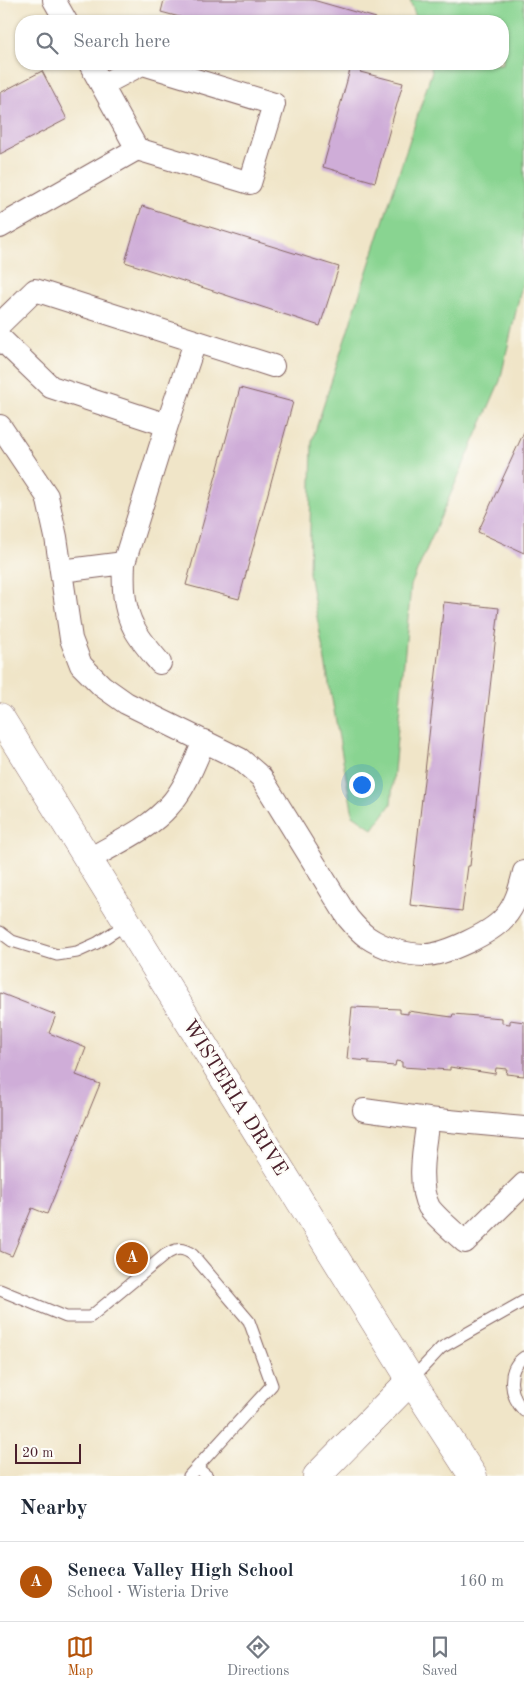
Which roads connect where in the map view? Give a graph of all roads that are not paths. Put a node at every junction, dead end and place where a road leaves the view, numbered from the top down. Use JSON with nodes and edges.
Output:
{"nodes":[{"id":1,"x":54,"y":0,"type":"edge"},
{"id":2,"x":63,"y":15,"type":"edge"},
{"id":3,"x":93,"y":70,"type":"edge"},
{"id":4,"x":131,"y":70,"type":"edge"},
{"id":5,"x":162,"y":70,"type":"edge"},
{"id":6,"x":102,"y":85,"type":"junction"},
{"id":7,"x":137,"y":148,"type":"junction"},
{"id":8,"x":0,"y":228,"type":"edge"},
{"id":9,"x":0,"y":324,"type":"edge"},
{"id":10,"x":0,"y":338,"type":"edge"},
{"id":11,"x":195,"y":342,"type":"junction"},
{"id":12,"x":273,"y":366,"type":"dead end"},
{"id":13,"x":167,"y":425,"type":"junction"},
{"id":14,"x":2,"y":434,"type":"edge"},
{"id":15,"x":124,"y":563,"type":"junction"},
{"id":16,"x":61,"y":571,"type":"junction"},
{"id":17,"x":160,"y":663,"type":"dead end"},
{"id":18,"x":0,"y":717,"type":"edge"},
{"id":19,"x":204,"y":741,"type":"junction"},
{"id":20,"x":88,"y":860,"type":"junction"},
{"id":21,"x":524,"y":872,"type":"edge"},
{"id":22,"x":128,"y":923,"type":"junction"},
{"id":23,"x":0,"y":932,"type":"edge"},
{"id":24,"x":364,"y":1110,"type":"dead end"},
{"id":25,"x":428,"y":1119,"type":"junction"},
{"id":26,"x":524,"y":1128,"type":"edge"},
{"id":27,"x":524,"y":1184,"type":"edge"},
{"id":28,"x":0,"y":1290,"type":"edge"},
{"id":29,"x":524,"y":1301,"type":"edge"},
{"id":30,"x":524,"y":1357,"type":"edge"},
{"id":31,"x":411,"y":1380,"type":"junction"},
{"id":32,"x":524,"y":1411,"type":"edge"},
{"id":33,"x":193,"y":1472,"type":"edge"},
{"id":34,"x":206,"y":1476,"type":"edge"},
{"id":35,"x":317,"y":1476,"type":"edge"},
{"id":36,"x":473,"y":1476,"type":"edge"}],
"edges":[{"from":1,"to":2,"type":"street"},
{"from":3,"to":6,"type":"street"},
{"from":4,"to":6,"type":"street"},
{"from":5,"to":7,"type":"street"},
{"from":6,"to":7,"type":"street"},
{"from":7,"to":8,"type":"street"},
{"from":9,"to":11,"type":"street"},
{"from":10,"to":13,"type":"street"},
{"from":11,"to":12,"type":"street"},
{"from":11,"to":13,"type":"street"},
{"from":13,"to":15,"type":"street"},
{"from":14,"to":16,"type":"street"},
{"from":15,"to":16,"type":"street"},
{"from":15,"to":17,"type":"street"},
{"from":16,"to":19,"type":"street"},
{"from":18,"to":20,"type":"street","name":"WISTERIA DRIVE"},
{"from":19,"to":20,"type":"street"},
{"from":19,"to":21,"type":"street"},
{"from":20,"to":22,"type":"street","name":"WISTERIA DRIVE"},
{"from":22,"to":23,"type":"lane"},
{"from":22,"to":31,"type":"street","name":"WISTERIA DRIVE"},
{"from":24,"to":25,"type":"street"},
{"from":25,"to":26,"type":"street"},
{"from":25,"to":27,"type":"street"},
{"from":28,"to":33,"type":"lane"},
{"from":29,"to":31,"type":"lane"},
{"from":30,"to":32,"type":"lane"},
{"from":31,"to":35,"type":"street"},
{"from":31,"to":36,"type":"street","name":"WISTERIA DRIVE"},
{"from":33,"to":34,"type":"lane"}]}
